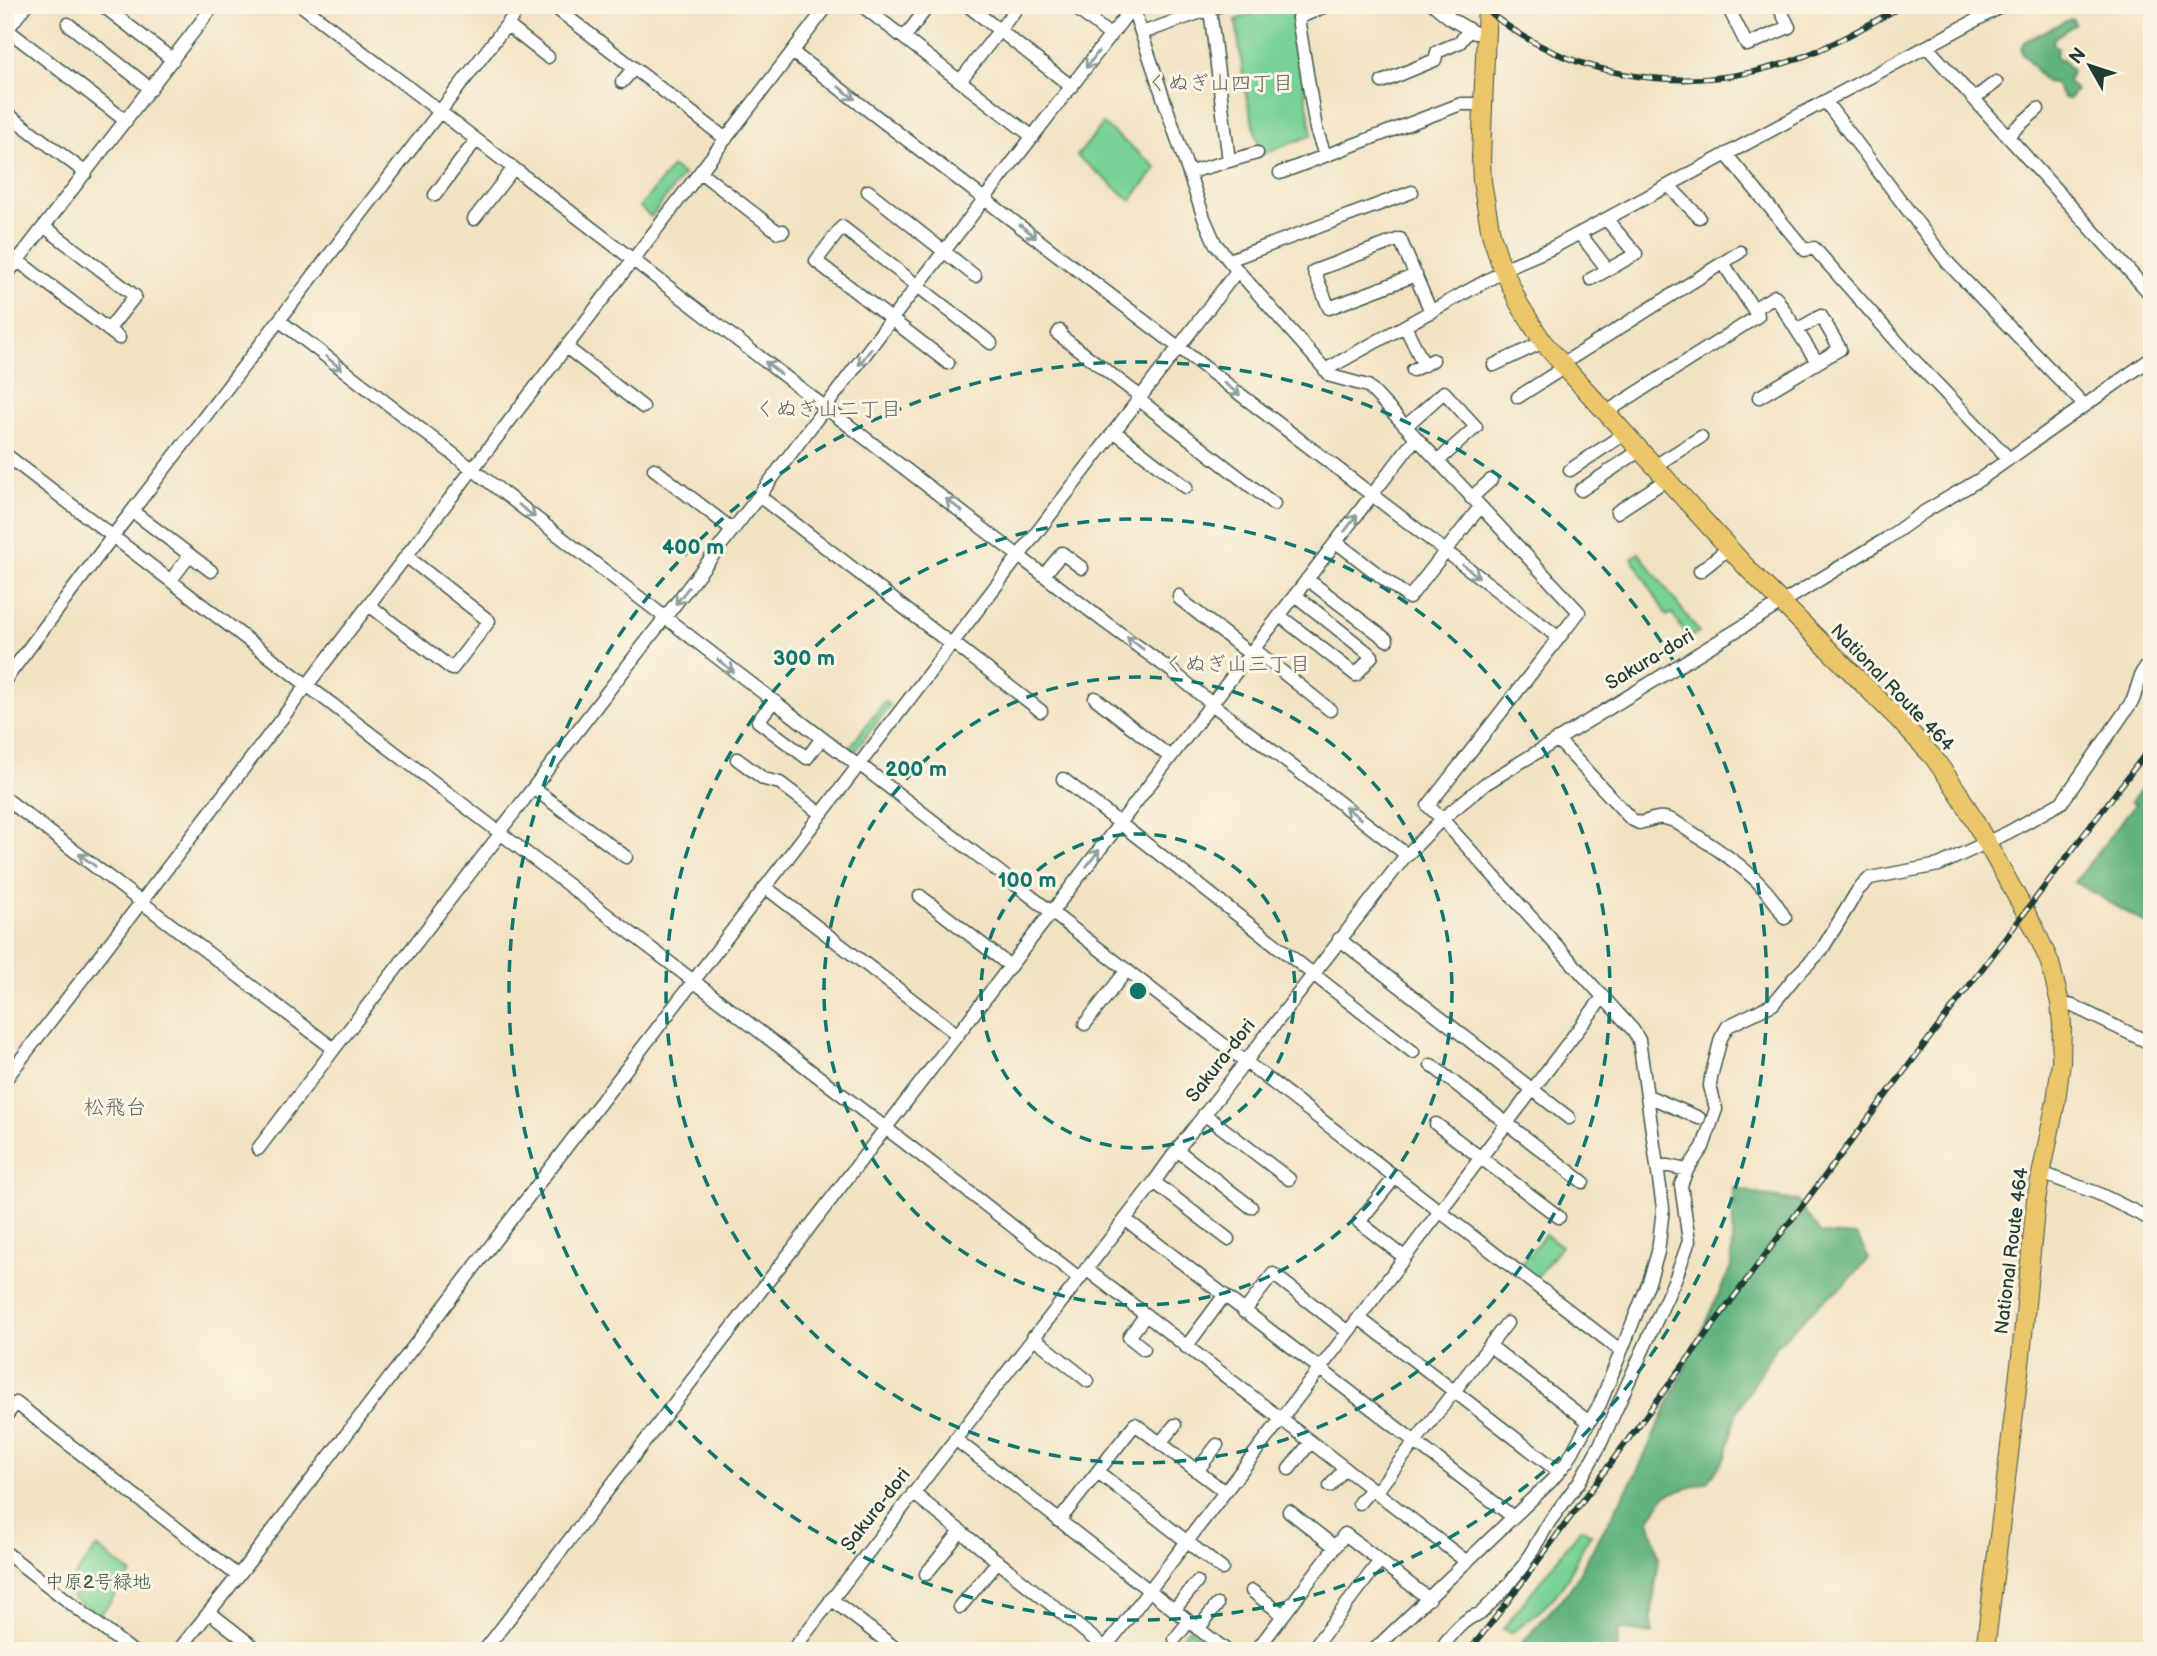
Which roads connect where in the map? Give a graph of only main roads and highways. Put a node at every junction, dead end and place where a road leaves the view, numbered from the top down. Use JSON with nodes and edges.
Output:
{"nodes":[{"id":1,"x":1487,"y":5,"type":"edge"},
{"id":2,"x":1985,"y":1651,"type":"edge"}],
"edges":[{"from":1,"to":2,"type":"highway","name":"National Route 464"}]}
